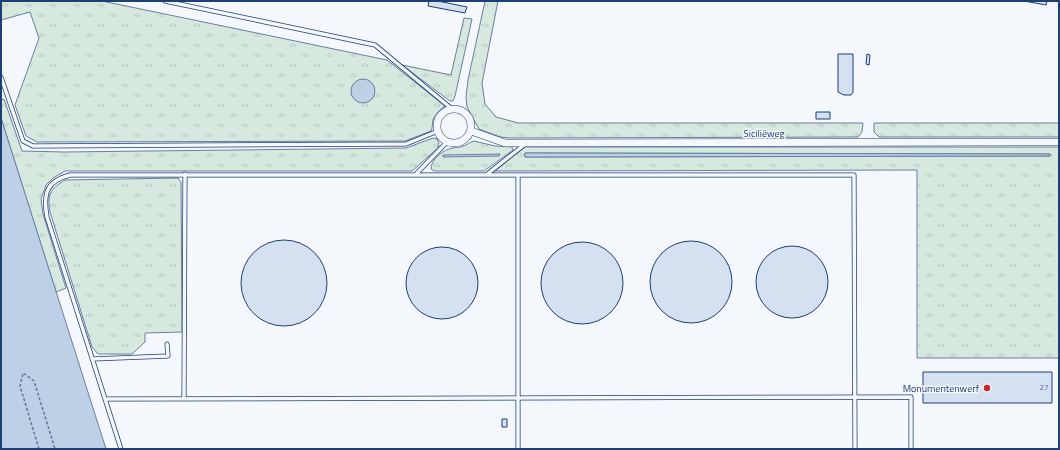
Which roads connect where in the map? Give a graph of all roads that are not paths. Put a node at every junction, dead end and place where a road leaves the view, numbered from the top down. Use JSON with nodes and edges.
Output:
{"nodes":[{"id":1,"x":165,"y":1,"type":"edge"},
{"id":2,"x":1,"y":77,"type":"edge"},
{"id":3,"x":452,"y":109,"type":"junction"},
{"id":4,"x":438,"y":131,"type":"junction"},
{"id":5,"x":471,"y":131,"type":"junction"},
{"id":6,"x":447,"y":142,"type":"junction"},
{"id":7,"x":1059,"y":142,"type":"edge"},
{"id":8,"x":526,"y":143,"type":"junction"},
{"id":9,"x":185,"y":174,"type":"junction"},
{"id":10,"x":416,"y":174,"type":"junction"},
{"id":11,"x":486,"y":175,"type":"junction"},
{"id":12,"x":518,"y":175,"type":"junction"},
{"id":13,"x":167,"y":344,"type":"dead end"},
{"id":14,"x":92,"y":359,"type":"junction"},
{"id":15,"x":518,"y":398,"type":"junction"},
{"id":16,"x":855,"y":398,"type":"junction"},
{"id":17,"x":105,"y":399,"type":"junction"},
{"id":18,"x":184,"y":399,"type":"junction"},
{"id":19,"x":121,"y":449,"type":"edge"},
{"id":20,"x":518,"y":449,"type":"edge"},
{"id":21,"x":855,"y":449,"type":"edge"},
{"id":22,"x":911,"y":449,"type":"edge"}],
"edges":[{"from":1,"to":3,"type":"lane"},
{"from":2,"to":4,"type":"lane"},
{"from":3,"to":4,"type":"street"},
{"from":3,"to":5,"type":"street"},
{"from":4,"to":6,"type":"street"},
{"from":5,"to":6,"type":"street"},
{"from":5,"to":8,"type":"street","name":"Siciliëweg"},
{"from":6,"to":10,"type":"lane"},
{"from":7,"to":8,"type":"street","name":"Siciliëweg"},
{"from":8,"to":11,"type":"lane"},
{"from":9,"to":10,"type":"lane"},
{"from":9,"to":14,"type":"lane"},
{"from":9,"to":18,"type":"lane"},
{"from":10,"to":11,"type":"lane"},
{"from":11,"to":12,"type":"lane"},
{"from":12,"to":15,"type":"lane"},
{"from":12,"to":16,"type":"lane"},
{"from":13,"to":14,"type":"lane"},
{"from":14,"to":17,"type":"lane"},
{"from":15,"to":16,"type":"lane"},
{"from":15,"to":18,"type":"lane"},
{"from":15,"to":20,"type":"lane"},
{"from":16,"to":21,"type":"lane"},
{"from":16,"to":22,"type":"lane"},
{"from":17,"to":18,"type":"lane"},
{"from":17,"to":19,"type":"lane"}]}
